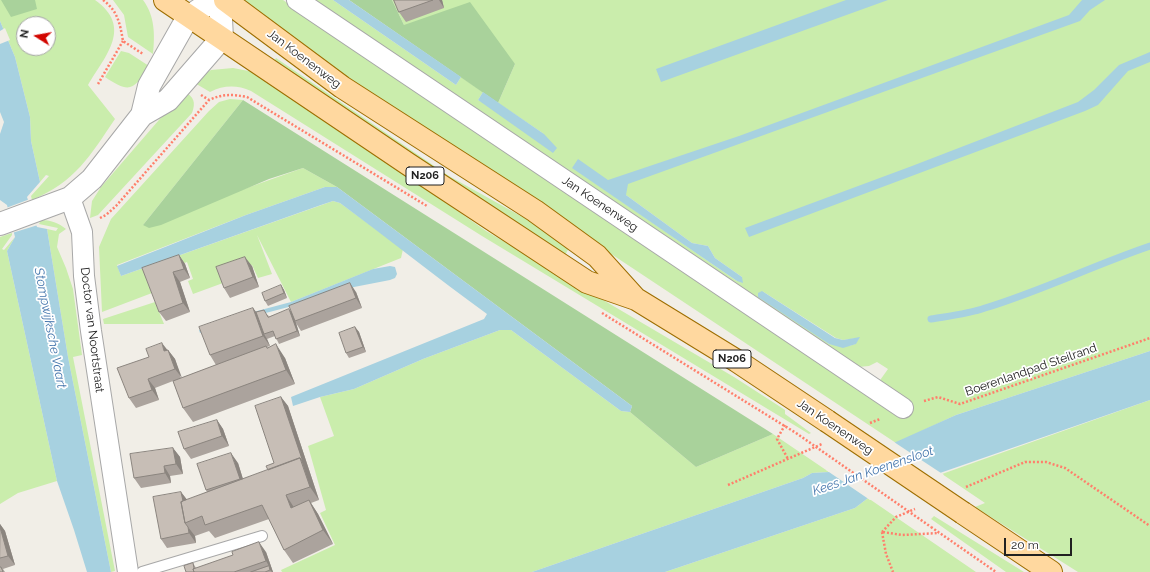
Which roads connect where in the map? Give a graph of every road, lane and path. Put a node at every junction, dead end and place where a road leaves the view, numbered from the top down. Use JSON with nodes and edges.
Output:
{"nodes":[{"id":1,"x":165,"y":0,"type":"edge"},
{"id":2,"x":214,"y":0,"type":"edge"},
{"id":3,"x":220,"y":0,"type":"edge"},
{"id":4,"x":225,"y":0,"type":"edge"},
{"id":5,"x":297,"y":0,"type":"edge"},
{"id":6,"x":188,"y":16,"type":"junction"},
{"id":7,"x":222,"y":38,"type":"junction"},
{"id":8,"x":123,"y":41,"type":"dead end"},
{"id":9,"x":98,"y":84,"type":"dead end"},
{"id":10,"x":209,"y":100,"type":"dead end"},
{"id":11,"x":142,"y":116,"type":"junction"},
{"id":12,"x":70,"y":198,"type":"junction"},
{"id":13,"x":106,"y":215,"type":"dead end"},
{"id":14,"x":4,"y":222,"type":"edge"},
{"id":15,"x":636,"y":299,"type":"junction"},
{"id":16,"x":1150,"y":338,"type":"edge"},
{"id":17,"x":910,"y":406,"type":"joint"},
{"id":18,"x":802,"y":453,"type":"dead end"},
{"id":19,"x":788,"y":459,"type":"junction"},
{"id":20,"x":728,"y":485,"type":"dead end"},
{"id":21,"x":964,"y":488,"type":"dead end"},
{"id":22,"x":896,"y":517,"type":"dead end"},
{"id":23,"x":1150,"y":526,"type":"edge"},
{"id":24,"x":882,"y":532,"type":"junction"},
{"id":25,"x":940,"y":533,"type":"junction"},
{"id":26,"x":262,"y":536,"type":"dead end"},
{"id":27,"x":128,"y":572,"type":"edge"},
{"id":28,"x":142,"y":572,"type":"edge"},
{"id":29,"x":893,"y":572,"type":"edge"},
{"id":30,"x":996,"y":572,"type":"edge"},
{"id":31,"x":1051,"y":572,"type":"edge"}],
"edges":[{"from":1,"to":6,"type":"main road","number":"N206"},
{"from":2,"to":6,"type":"street"},
{"from":3,"to":7,"type":"street"},
{"from":4,"to":15,"type":"main road","name":"Jan Koenenweg","number":"N206"},
{"from":5,"to":17,"type":"street","name":"Jan Koenenweg"},
{"from":6,"to":7,"type":"main road","number":"N206"},
{"from":6,"to":11,"type":"street"},
{"from":7,"to":11,"type":"street"},
{"from":7,"to":15,"type":"main road","name":"Jan Koenenweg","number":"N206"},
{"from":8,"to":9,"type":"path"},
{"from":10,"to":13,"type":"path"},
{"from":11,"to":12,"type":"street"},
{"from":12,"to":14,"type":"street"},
{"from":12,"to":27,"type":"street","name":"Doctor van Noortstraat"},
{"from":15,"to":31,"type":"main road","name":"Jan Koenenweg","number":"N206","bridge":true},
{"from":16,"to":17,"type":"path","name":"Boerenlandpad Steilrand"},
{"from":18,"to":19,"type":"path"},
{"from":19,"to":20,"type":"path"},
{"from":19,"to":25,"type":"path","bridge":true},
{"from":21,"to":23,"type":"path"},
{"from":22,"to":24,"type":"path"},
{"from":24,"to":25,"type":"path"},
{"from":24,"to":29,"type":"path"},
{"from":25,"to":30,"type":"path"},
{"from":26,"to":28,"type":"lane"}]}
